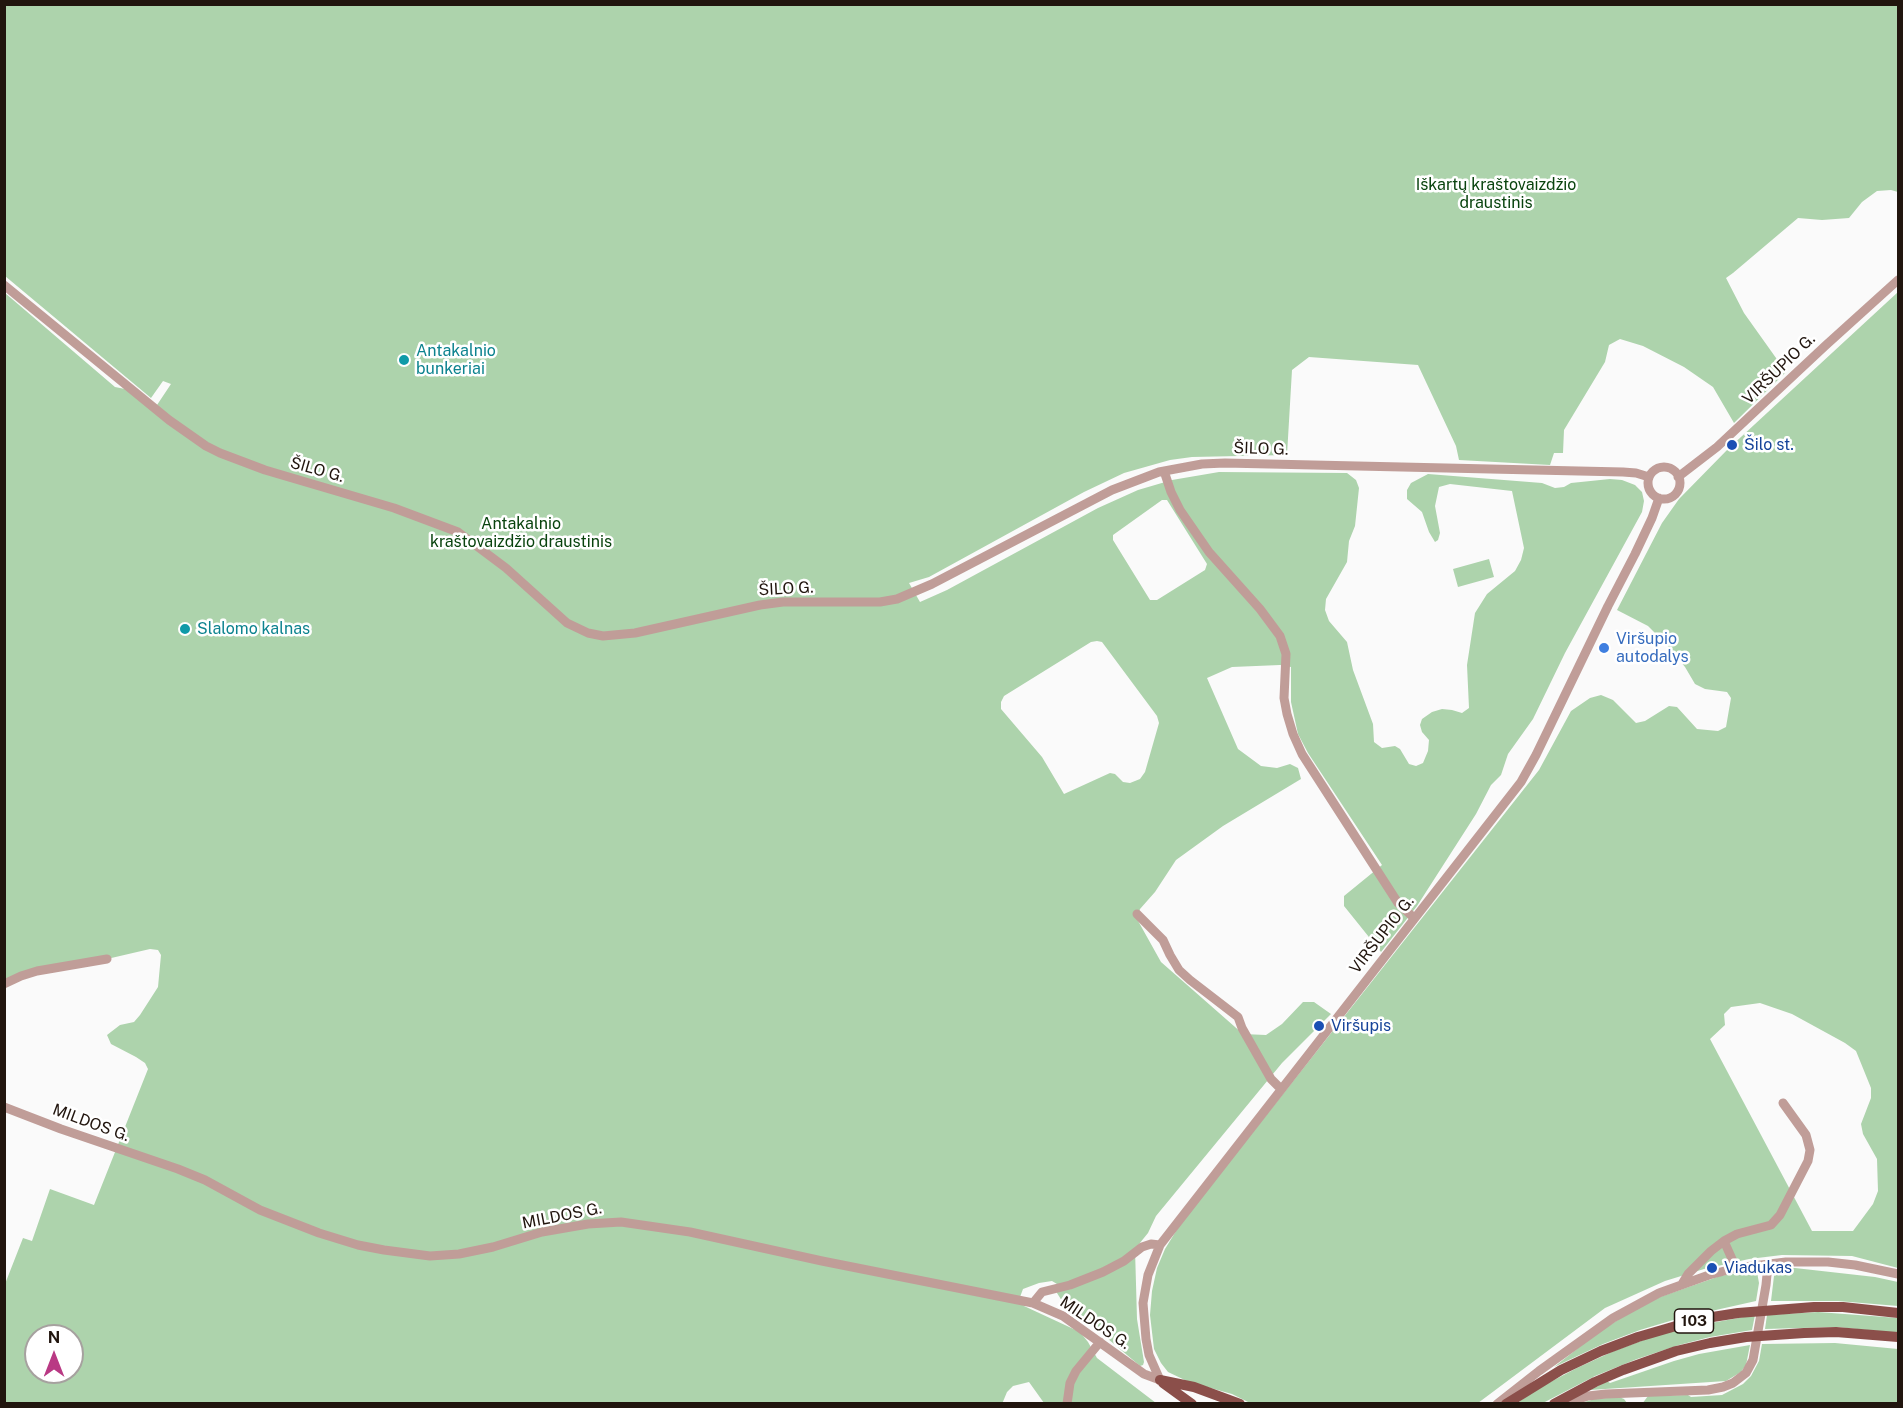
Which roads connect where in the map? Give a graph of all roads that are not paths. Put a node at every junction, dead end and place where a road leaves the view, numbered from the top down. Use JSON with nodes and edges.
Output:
{"nodes":[{"id":1,"x":1899,"y":280,"type":"edge"},
{"id":2,"x":4,"y":285,"type":"edge"},
{"id":3,"x":1164,"y":471,"type":"junction"},
{"id":4,"x":1649,"y":477,"type":"junction"},
{"id":5,"x":1678,"y":477,"type":"junction"},
{"id":6,"x":1659,"y":498,"type":"junction"},
{"id":7,"x":1137,"y":914,"type":"dead end"},
{"id":8,"x":1414,"y":918,"type":"junction"},
{"id":9,"x":107,"y":959,"type":"dead end"},
{"id":10,"x":4,"y":984,"type":"edge"},
{"id":11,"x":1280,"y":1088,"type":"junction"},
{"id":12,"x":1783,"y":1103,"type":"dead end"},
{"id":13,"x":4,"y":1107,"type":"edge"},
{"id":14,"x":1724,"y":1241,"type":"junction"},
{"id":15,"x":1160,"y":1245,"type":"junction"},
{"id":16,"x":1768,"y":1264,"type":"junction"},
{"id":17,"x":1736,"y":1268,"type":"junction"},
{"id":18,"x":1899,"y":1274,"type":"edge"},
{"id":19,"x":1682,"y":1284,"type":"junction"},
{"id":20,"x":1033,"y":1303,"type":"junction"},
{"id":21,"x":1899,"y":1313,"type":"edge"},
{"id":22,"x":1899,"y":1337,"type":"edge"},
{"id":23,"x":1100,"y":1342,"type":"junction"},
{"id":24,"x":1160,"y":1380,"type":"junction"},
{"id":25,"x":1067,"y":1404,"type":"edge"},
{"id":26,"x":1192,"y":1404,"type":"edge"},
{"id":27,"x":1240,"y":1404,"type":"edge"},
{"id":28,"x":1497,"y":1404,"type":"edge"},
{"id":29,"x":1506,"y":1404,"type":"edge"},
{"id":30,"x":1554,"y":1404,"type":"edge"},
{"id":31,"x":1563,"y":1404,"type":"edge"}],
"edges":[{"from":1,"to":5,"type":"street","name":"VIRŠUPIO G."},
{"from":2,"to":3,"type":"street","name":"ŠILO G."},
{"from":3,"to":4,"type":"street","name":"ŠILO G."},
{"from":3,"to":8,"type":"street"},
{"from":4,"to":5,"type":"street"},
{"from":4,"to":6,"type":"street"},
{"from":5,"to":6,"type":"street","name":"VIRŠUPIO G."},
{"from":6,"to":8,"type":"street","name":"VIRŠUPIO G."},
{"from":7,"to":11,"type":"street"},
{"from":8,"to":11,"type":"street","name":"VIRŠUPIO G."},
{"from":9,"to":10,"type":"street"},
{"from":11,"to":15,"type":"street","name":"VIRŠUPIO G."},
{"from":12,"to":14,"type":"street"},
{"from":13,"to":20,"type":"street","name":"MILDOS G."},
{"from":14,"to":17,"type":"street"},
{"from":14,"to":19,"type":"street"},
{"from":15,"to":20,"type":"street"},
{"from":15,"to":24,"type":"street","name":"VIRŠUPIO G."},
{"from":16,"to":17,"type":"street"},
{"from":16,"to":18,"type":"street"},
{"from":16,"to":31,"type":"street"},
{"from":17,"to":19,"type":"street"},
{"from":19,"to":28,"type":"street"},
{"from":20,"to":23,"type":"street","name":"MILDOS G."},
{"from":21,"to":29,"type":"main road","number":"103"},
{"from":22,"to":30,"type":"main road","number":"103"},
{"from":23,"to":24,"type":"street","name":"MILDOS G."},
{"from":23,"to":25,"type":"street"},
{"from":24,"to":26,"type":"main road"},
{"from":24,"to":27,"type":"main road"}]}
